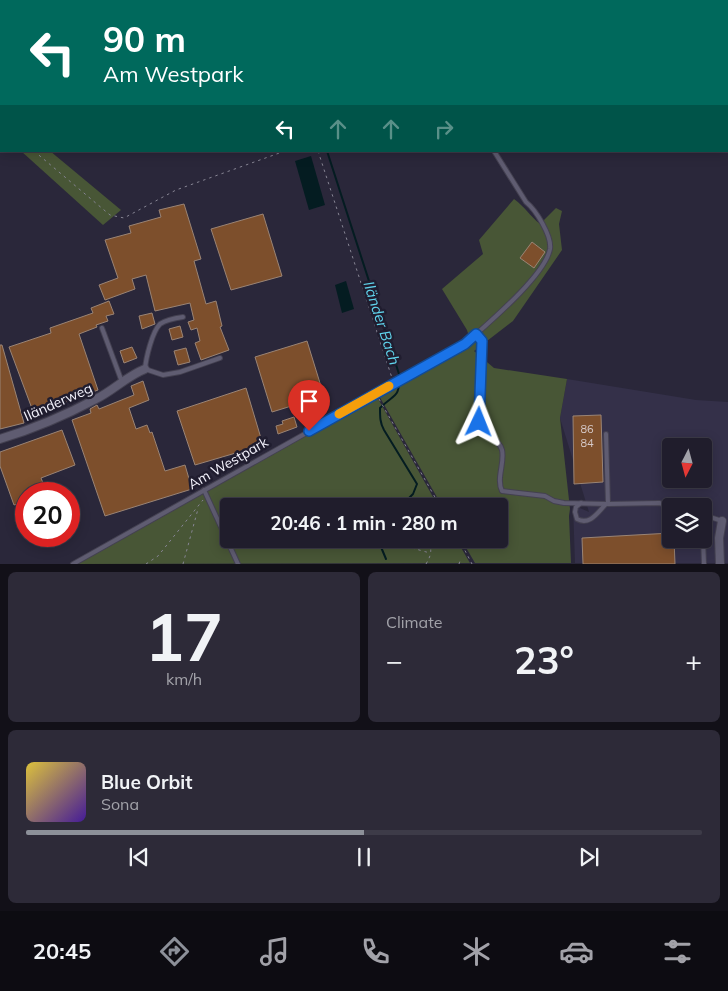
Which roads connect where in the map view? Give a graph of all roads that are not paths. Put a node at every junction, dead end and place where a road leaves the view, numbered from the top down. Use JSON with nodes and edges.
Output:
{"nodes":[{"id":1,"x":495,"y":152,"type":"edge"},
{"id":2,"x":183,"y":317,"type":"dead end"},
{"id":3,"x":102,"y":328,"type":"dead end"},
{"id":4,"x":476,"y":334,"type":"junction"},
{"id":5,"x":220,"y":358,"type":"dead end"},
{"id":6,"x":145,"y":369,"type":"junction"},
{"id":7,"x":122,"y":382,"type":"junction"},
{"id":8,"x":606,"y":434,"type":"dead end"},
{"id":9,"x":0,"y":439,"type":"edge"},
{"id":10,"x":204,"y":490,"type":"junction"},
{"id":11,"x":581,"y":503,"type":"junction"},
{"id":12,"x":607,"y":504,"type":"junction"},
{"id":13,"x":662,"y":504,"type":"edge"},
{"id":14,"x":712,"y":518,"type":"edge"},
{"id":15,"x":722,"y":522,"type":"joint"},
{"id":16,"x":703,"y":548,"type":"edge"},
{"id":17,"x":73,"y":564,"type":"edge"},
{"id":18,"x":238,"y":564,"type":"edge"},
{"id":19,"x":704,"y":564,"type":"edge"},
{"id":20,"x":720,"y":564,"type":"edge"}],
"edges":[{"from":1,"to":4,"type":"lane","name":"Am Westpark"},
{"from":2,"to":6,"type":"lane"},
{"from":3,"to":7,"type":"lane"},
{"from":4,"to":10,"type":"lane","name":"Am Westpark"},
{"from":4,"to":11,"type":"lane"},
{"from":5,"to":6,"type":"lane"},
{"from":6,"to":7,"type":"street","name":"Iländerweg"},
{"from":7,"to":9,"type":"street","name":"Iländerweg"},
{"from":8,"to":12,"type":"lane"},
{"from":10,"to":17,"type":"lane","name":"Am Westpark"},
{"from":10,"to":18,"type":"lane"},
{"from":11,"to":12,"type":"lane"},
{"from":11,"to":12,"type":"lane"},
{"from":12,"to":13,"type":"lane"},
{"from":14,"to":15,"type":"lane"},
{"from":15,"to":20,"type":"street"},
{"from":16,"to":19,"type":"lane"}]}
